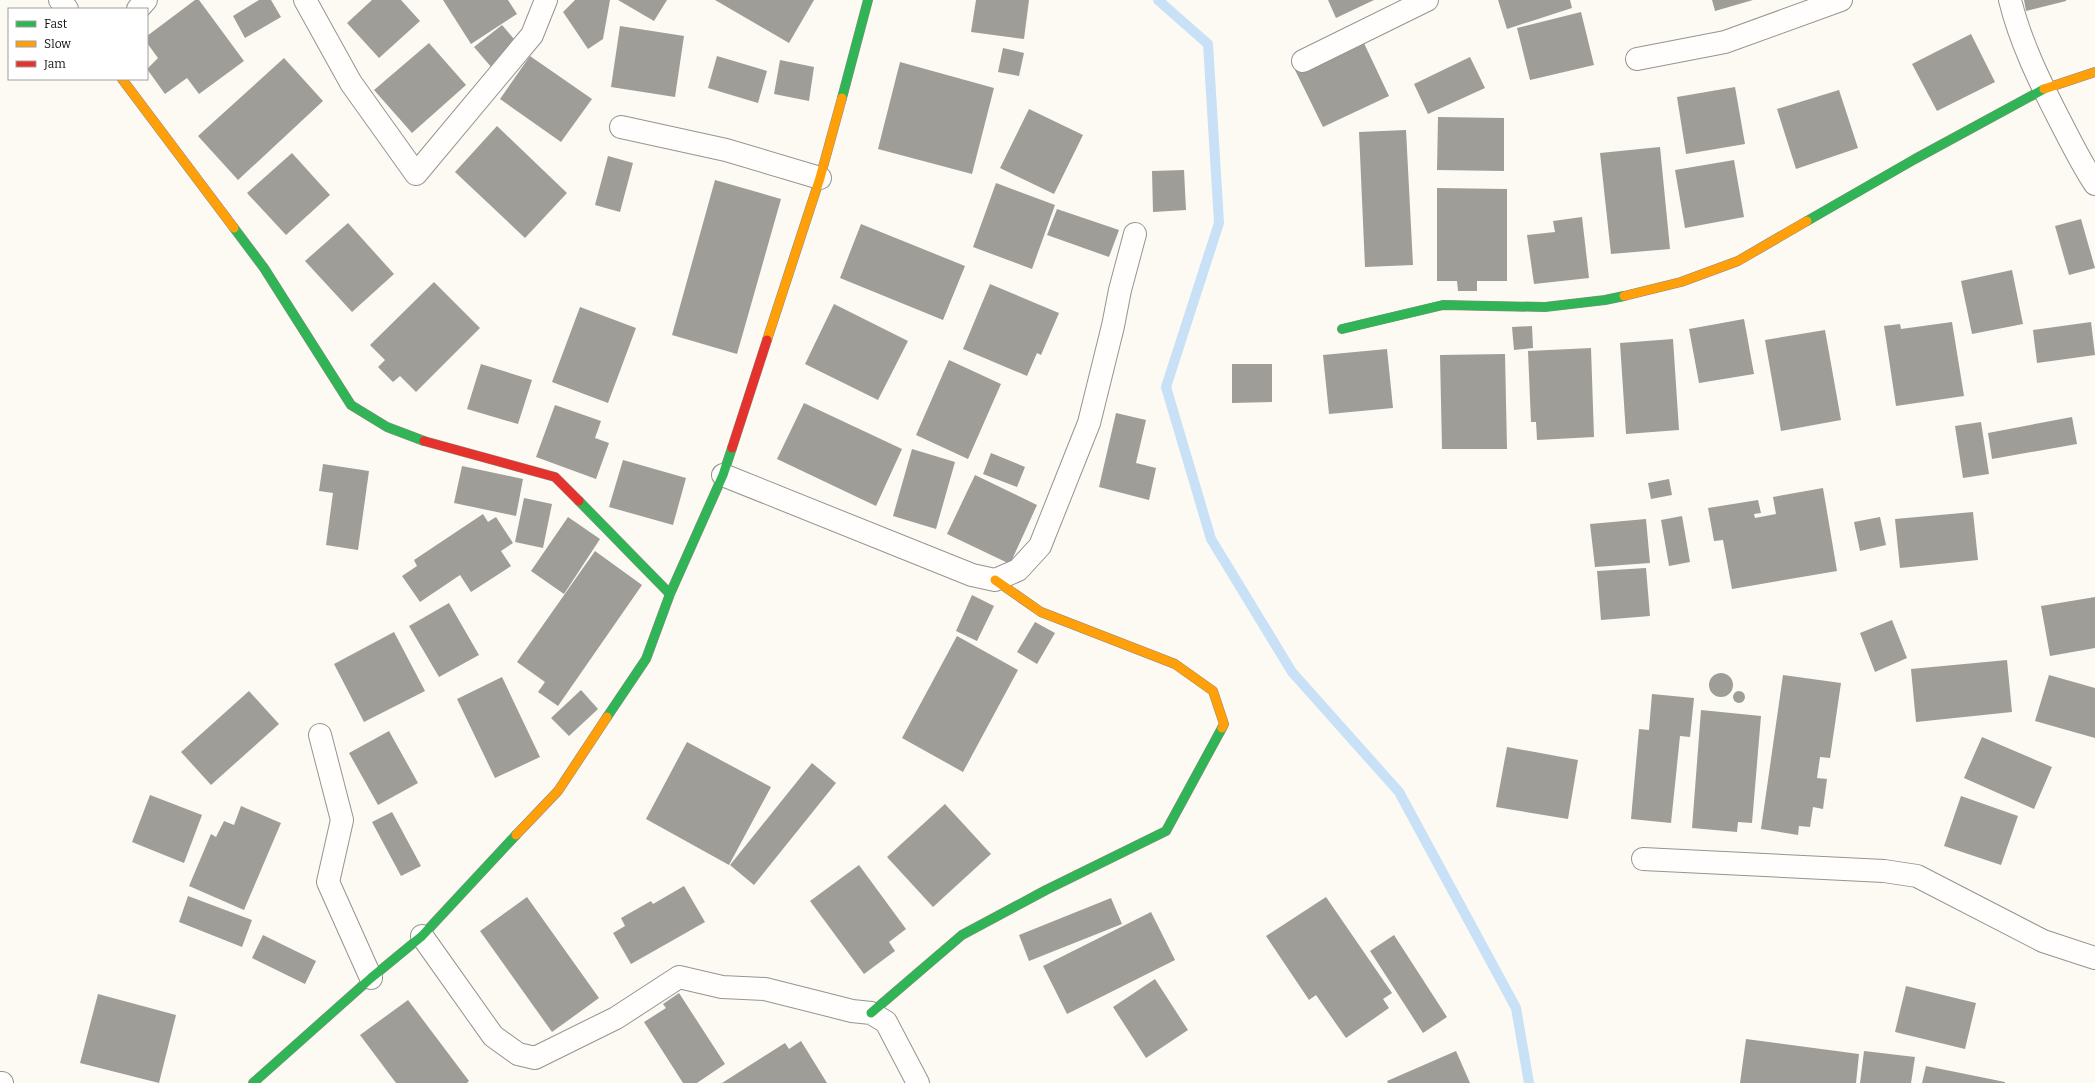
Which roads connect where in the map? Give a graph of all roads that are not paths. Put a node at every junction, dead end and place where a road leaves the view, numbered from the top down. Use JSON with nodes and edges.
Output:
{"nodes":[{"id":1,"x":60,"y":0,"type":"edge"},
{"id":2,"x":146,"y":0,"type":"edge"},
{"id":3,"x":305,"y":0,"type":"edge"},
{"id":4,"x":546,"y":0,"type":"edge"},
{"id":5,"x":868,"y":0,"type":"edge"},
{"id":6,"x":1427,"y":0,"type":"edge"},
{"id":7,"x":1841,"y":0,"type":"edge"},
{"id":8,"x":2010,"y":0,"type":"edge"},
{"id":9,"x":66,"y":8,"type":"edge"},
{"id":10,"x":139,"y":8,"type":"edge"},
{"id":11,"x":1637,"y":60,"type":"dead end"},
{"id":12,"x":1303,"y":61,"type":"dead end"},
{"id":13,"x":2095,"y":72,"type":"edge"},
{"id":14,"x":123,"y":80,"type":"edge"},
{"id":15,"x":2044,"y":89,"type":"junction"},
{"id":16,"x":621,"y":127,"type":"dead end"},
{"id":17,"x":820,"y":178,"type":"junction"},
{"id":18,"x":2095,"y":184,"type":"edge"},
{"id":19,"x":1135,"y":234,"type":"dead end"},
{"id":20,"x":1342,"y":329,"type":"dead end"},
{"id":21,"x":723,"y":475,"type":"junction"},
{"id":22,"x":995,"y":580,"type":"junction"},
{"id":23,"x":670,"y":594,"type":"junction"},
{"id":24,"x":320,"y":735,"type":"dead end"},
{"id":25,"x":1643,"y":859,"type":"dead end"},
{"id":26,"x":422,"y":936,"type":"junction"},
{"id":27,"x":2095,"y":958,"type":"edge"},
{"id":28,"x":371,"y":978,"type":"junction"},
{"id":29,"x":870,"y":1013,"type":"junction"},
{"id":30,"x":253,"y":1083,"type":"edge"},
{"id":31,"x":918,"y":1083,"type":"edge"}],
"edges":[{"from":1,"to":9,"type":"street"},
{"from":2,"to":10,"type":"street"},
{"from":3,"to":4,"type":"street"},
{"from":5,"to":17,"type":"street"},
{"from":6,"to":12,"type":"street"},
{"from":7,"to":11,"type":"street"},
{"from":8,"to":15,"type":"street"},
{"from":13,"to":15,"type":"street"},
{"from":14,"to":23,"type":"street"},
{"from":15,"to":18,"type":"street"},
{"from":15,"to":20,"type":"street"},
{"from":16,"to":17,"type":"street"},
{"from":17,"to":21,"type":"street"},
{"from":19,"to":22,"type":"street"},
{"from":21,"to":22,"type":"street"},
{"from":21,"to":23,"type":"street"},
{"from":22,"to":29,"type":"street"},
{"from":23,"to":26,"type":"street"},
{"from":24,"to":28,"type":"street"},
{"from":25,"to":27,"type":"street"},
{"from":26,"to":28,"type":"street"},
{"from":26,"to":29,"type":"street"},
{"from":28,"to":30,"type":"street"},
{"from":29,"to":31,"type":"street"}]}
